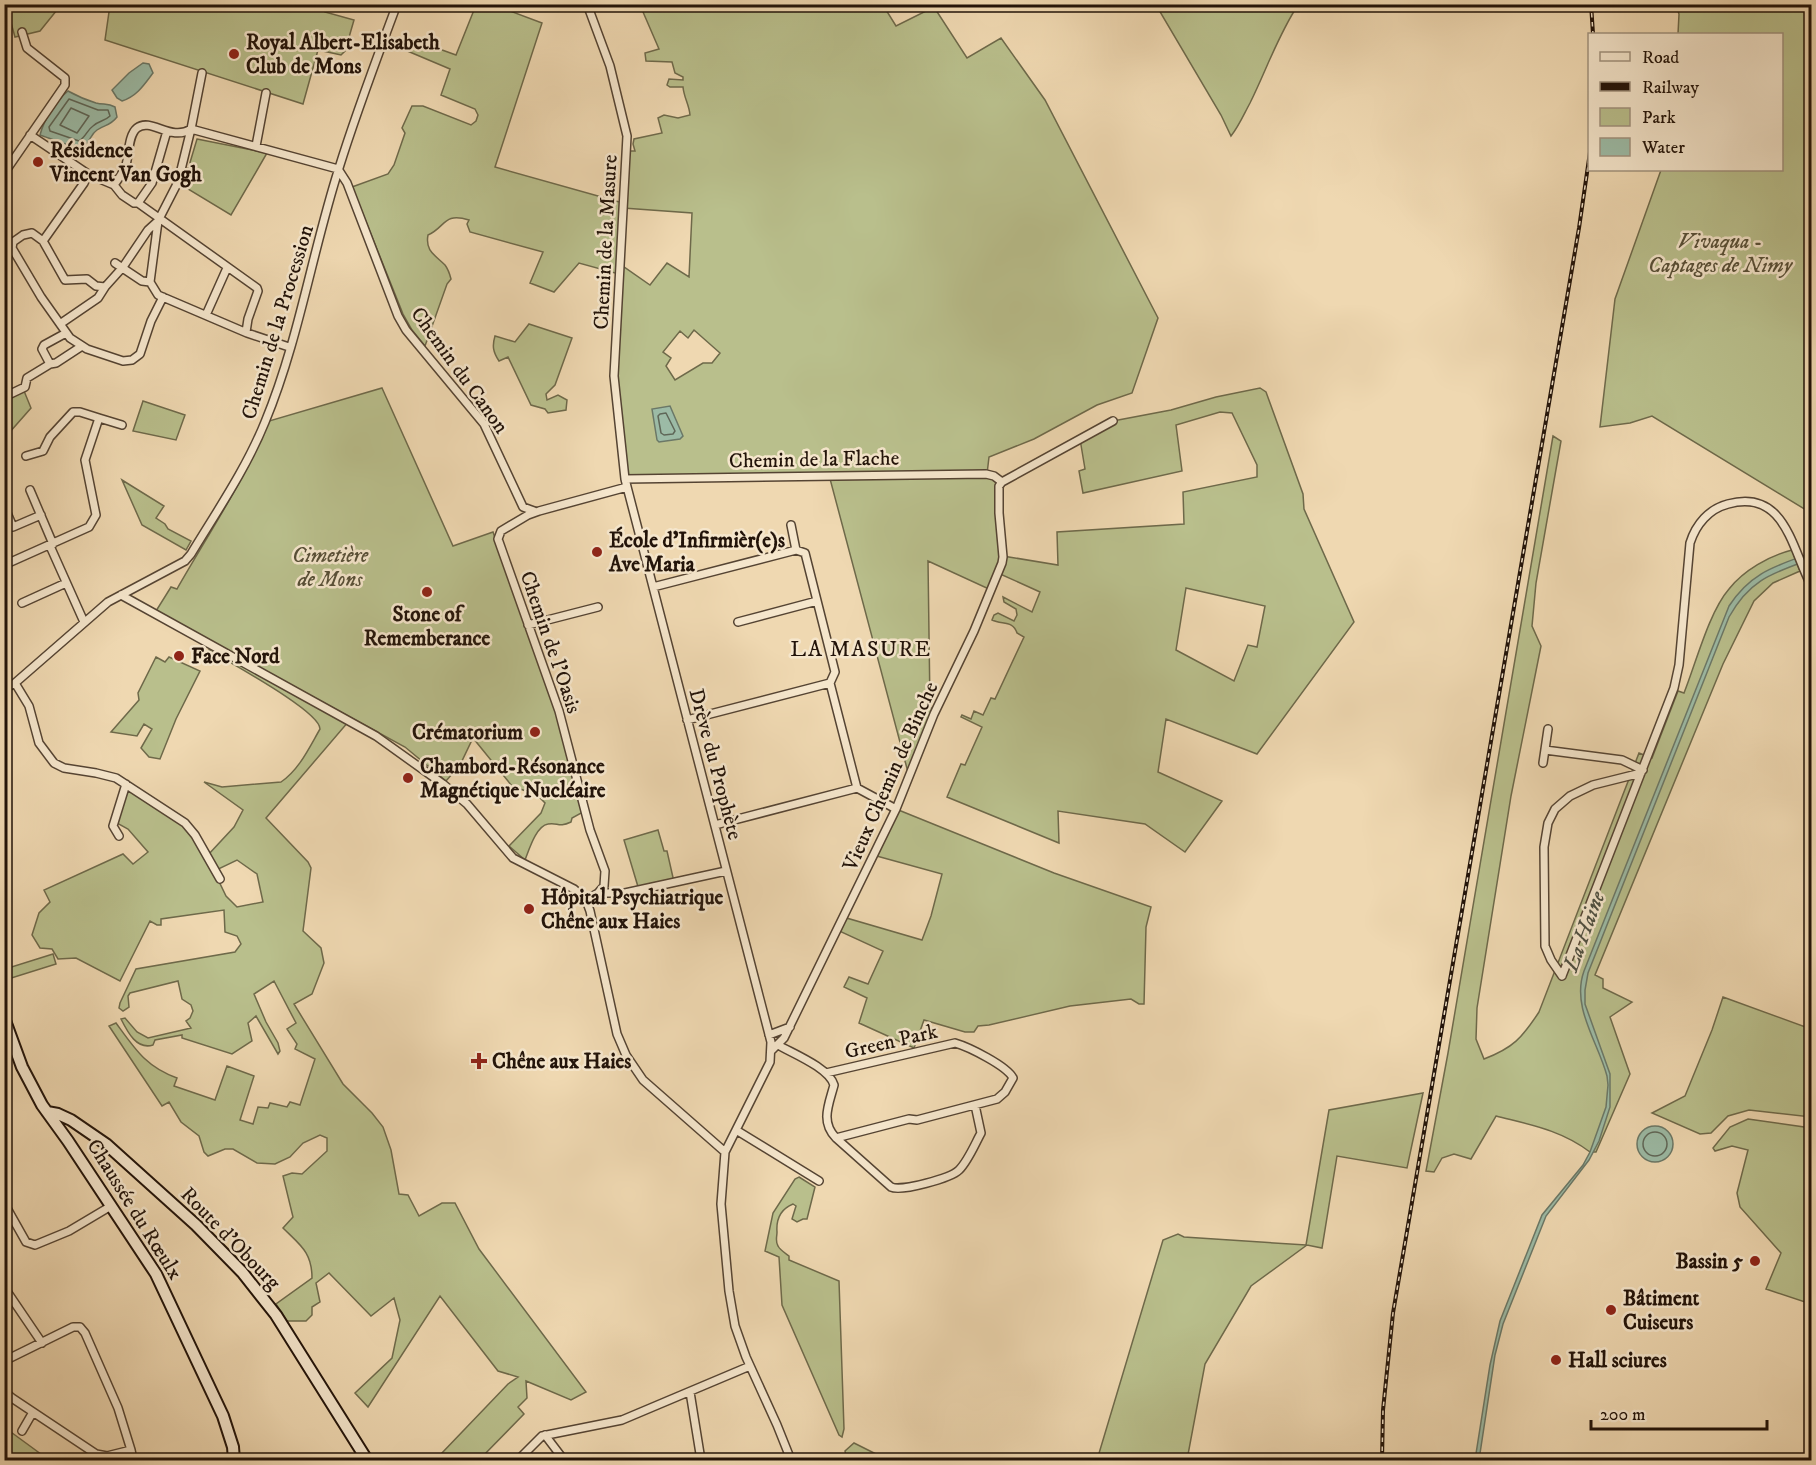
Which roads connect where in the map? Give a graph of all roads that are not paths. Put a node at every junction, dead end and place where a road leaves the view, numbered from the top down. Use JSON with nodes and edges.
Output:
{"nodes":[{"id":1,"x":397,"y":4,"type":"edge"},
{"id":2,"x":587,"y":4,"type":"edge"},
{"id":3,"x":22,"y":32,"type":"dead end"},
{"id":4,"x":202,"y":73,"type":"dead end"},
{"id":5,"x":266,"y":93,"type":"dead end"},
{"id":6,"x":191,"y":129,"type":"junction"},
{"id":7,"x":167,"y":131,"type":"junction"},
{"id":8,"x":30,"y":135,"type":"junction"},
{"id":9,"x":255,"y":146,"type":"junction"},
{"id":10,"x":338,"y":169,"type":"junction"},
{"id":11,"x":4,"y":172,"type":"edge"},
{"id":12,"x":88,"y":174,"type":"junction"},
{"id":13,"x":114,"y":185,"type":"junction"},
{"id":14,"x":138,"y":203,"type":"junction"},
{"id":15,"x":159,"y":219,"type":"junction"},
{"id":16,"x":43,"y":241,"type":"junction"},
{"id":17,"x":115,"y":262,"type":"dead end"},
{"id":18,"x":123,"y":267,"type":"junction"},
{"id":19,"x":227,"y":268,"type":"junction"},
{"id":20,"x":150,"y":282,"type":"junction"},
{"id":21,"x":105,"y":287,"type":"junction"},
{"id":22,"x":163,"y":297,"type":"junction"},
{"id":23,"x":206,"y":315,"type":"junction"},
{"id":24,"x":60,"y":324,"type":"junction"},
{"id":25,"x":246,"y":332,"type":"junction"},
{"id":26,"x":66,"y":333,"type":"junction"},
{"id":27,"x":82,"y":346,"type":"junction"},
{"id":28,"x":289,"y":347,"type":"junction"},
{"id":29,"x":50,"y":364,"type":"junction"},
{"id":30,"x":4,"y":397,"type":"edge"},
{"id":31,"x":99,"y":418,"type":"junction"},
{"id":32,"x":1113,"y":421,"type":"dead end"},
{"id":33,"x":122,"y":425,"type":"dead end"},
{"id":34,"x":4,"y":438,"type":"edge"},
{"id":35,"x":4,"y":443,"type":"edge"},
{"id":36,"x":26,"y":456,"type":"dead end"},
{"id":37,"x":625,"y":479,"type":"junction"},
{"id":38,"x":1002,"y":482,"type":"junction"},
{"id":39,"x":627,"y":487,"type":"junction"},
{"id":40,"x":30,"y":490,"type":"dead end"},
{"id":41,"x":539,"y":511,"type":"junction"},
{"id":42,"x":7,"y":513,"type":"dead end"},
{"id":43,"x":40,"y":515,"type":"junction"},
{"id":44,"x":790,"y":525,"type":"dead end"},
{"id":45,"x":51,"y":545,"type":"junction"},
{"id":46,"x":796,"y":550,"type":"junction"},
{"id":47,"x":4,"y":565,"type":"edge"},
{"id":48,"x":66,"y":583,"type":"junction"},
{"id":49,"x":653,"y":587,"type":"junction"},
{"id":50,"x":1812,"y":587,"type":"edge"},
{"id":51,"x":121,"y":596,"type":"junction"},
{"id":52,"x":817,"y":601,"type":"junction"},
{"id":53,"x":22,"y":603,"type":"dead end"},
{"id":54,"x":598,"y":607,"type":"dead end"},
{"id":55,"x":84,"y":622,"type":"junction"},
{"id":56,"x":738,"y":622,"type":"dead end"},
{"id":57,"x":528,"y":626,"type":"junction"},
{"id":58,"x":15,"y":683,"type":"junction"},
{"id":59,"x":830,"y":683,"type":"junction"},
{"id":60,"x":4,"y":689,"type":"edge"},
{"id":61,"x":687,"y":720,"type":"junction"},
{"id":62,"x":1548,"y":729,"type":"dead end"},
{"id":63,"x":1545,"y":750,"type":"junction"},
{"id":64,"x":1543,"y":764,"type":"dead end"},
{"id":65,"x":1642,"y":771,"type":"junction"},
{"id":66,"x":126,"y":784,"type":"junction"},
{"id":67,"x":857,"y":788,"type":"junction"},
{"id":68,"x":896,"y":809,"type":"junction"},
{"id":69,"x":715,"y":825,"type":"junction"},
{"id":70,"x":119,"y":836,"type":"dead end"},
{"id":71,"x":726,"y":871,"type":"junction"},
{"id":72,"x":220,"y":879,"type":"dead end"},
{"id":73,"x":598,"y":893,"type":"junction"},
{"id":74,"x":586,"y":900,"type":"junction"},
{"id":75,"x":4,"y":1018,"type":"edge"},
{"id":76,"x":790,"y":1027,"type":"junction"},
{"id":77,"x":769,"y":1035,"type":"junction"},
{"id":78,"x":7,"y":1036,"type":"edge"},
{"id":79,"x":775,"y":1048,"type":"junction"},
{"id":80,"x":826,"y":1073,"type":"junction"},
{"id":81,"x":975,"y":1105,"type":"junction"},
{"id":82,"x":47,"y":1112,"type":"junction"},
{"id":83,"x":736,"y":1130,"type":"junction"},
{"id":84,"x":836,"y":1138,"type":"junction"},
{"id":85,"x":725,"y":1152,"type":"junction"},
{"id":86,"x":819,"y":1181,"type":"dead end"},
{"id":87,"x":4,"y":1203,"type":"edge"},
{"id":88,"x":111,"y":1206,"type":"junction"},
{"id":89,"x":4,"y":1287,"type":"edge"},
{"id":90,"x":42,"y":1343,"type":"junction"},
{"id":91,"x":4,"y":1361,"type":"edge"},
{"id":92,"x":750,"y":1366,"type":"junction"},
{"id":93,"x":4,"y":1391,"type":"edge"},
{"id":94,"x":690,"y":1392,"type":"junction"},
{"id":95,"x":33,"y":1412,"type":"junction"},
{"id":96,"x":22,"y":1431,"type":"dead end"},
{"id":97,"x":545,"y":1436,"type":"junction"},
{"id":98,"x":131,"y":1450,"type":"junction"},
{"id":99,"x":133,"y":1461,"type":"edge"},
{"id":100,"x":234,"y":1461,"type":"edge"},
{"id":101,"x":368,"y":1461,"type":"edge"},
{"id":102,"x":518,"y":1461,"type":"edge"},
{"id":103,"x":564,"y":1461,"type":"edge"},
{"id":104,"x":701,"y":1461,"type":"edge"},
{"id":105,"x":791,"y":1461,"type":"edge"}],
"edges":[{"from":1,"to":10,"type":"street","name":"Chemin de la Procession"},
{"from":2,"to":37,"type":"street","name":"Chemin de la Masure"},
{"from":3,"to":8,"type":"street"},
{"from":4,"to":6,"type":"street"},
{"from":5,"to":9,"type":"street"},
{"from":6,"to":7,"type":"street"},
{"from":6,"to":9,"type":"street"},
{"from":6,"to":15,"type":"street"},
{"from":7,"to":13,"type":"street"},
{"from":7,"to":14,"type":"street"},
{"from":8,"to":11,"type":"street"},
{"from":8,"to":12,"type":"street"},
{"from":9,"to":10,"type":"street"},
{"from":10,"to":28,"type":"street","name":"Chemin de la Procession"},
{"from":10,"to":41,"type":"street","name":"Chemin du Canon"},
{"from":12,"to":13,"type":"street"},
{"from":12,"to":16,"type":"street"},
{"from":13,"to":14,"type":"street"},
{"from":14,"to":15,"type":"street"},
{"from":15,"to":18,"type":"street"},
{"from":15,"to":19,"type":"street"},
{"from":15,"to":20,"type":"street"},
{"from":16,"to":21,"type":"street"},
{"from":16,"to":24,"type":"street"},
{"from":17,"to":18,"type":"street"},
{"from":18,"to":20,"type":"street"},
{"from":18,"to":21,"type":"street"},
{"from":19,"to":23,"type":"street"},
{"from":19,"to":25,"type":"street"},
{"from":20,"to":22,"type":"street"},
{"from":21,"to":24,"type":"street"},
{"from":22,"to":23,"type":"street"},
{"from":22,"to":27,"type":"street"},
{"from":23,"to":25,"type":"street"},
{"from":24,"to":26,"type":"street"},
{"from":25,"to":28,"type":"street"},
{"from":26,"to":27,"type":"street"},
{"from":26,"to":29,"type":"street"},
{"from":27,"to":29,"type":"street"},
{"from":28,"to":51,"type":"street","name":"Chemin de la Procession"},
{"from":29,"to":30,"type":"street"},
{"from":31,"to":33,"type":"street"},
{"from":31,"to":36,"type":"street"},
{"from":31,"to":45,"type":"street"},
{"from":32,"to":38,"type":"street"},
{"from":34,"to":35,"type":"street"},
{"from":37,"to":38,"type":"street","name":"Chemin de la Flache"},
{"from":37,"to":39,"type":"street","name":"Chemin de la Masure"},
{"from":38,"to":68,"type":"street","name":"Vieux Chemin de Binche"},
{"from":39,"to":41,"type":"street","name":"Chemin de l'Oasis"},
{"from":39,"to":49,"type":"street","name":"Drève du Prophète"},
{"from":40,"to":43,"type":"street"},
{"from":41,"to":57,"type":"street","name":"Chemin de l'Oasis"},
{"from":42,"to":43,"type":"street"},
{"from":43,"to":45,"type":"street"},
{"from":44,"to":46,"type":"street"},
{"from":45,"to":47,"type":"street"},
{"from":45,"to":48,"type":"street"},
{"from":46,"to":49,"type":"street"},
{"from":46,"to":52,"type":"street"},
{"from":48,"to":53,"type":"street"},
{"from":48,"to":55,"type":"street"},
{"from":49,"to":61,"type":"street","name":"Drève du Prophète"},
{"from":50,"to":65,"type":"street"},
{"from":51,"to":55,"type":"street","name":"Chemin de la Procession"},
{"from":51,"to":74,"type":"street"},
{"from":52,"to":56,"type":"street"},
{"from":52,"to":59,"type":"street"},
{"from":54,"to":57,"type":"street"},
{"from":55,"to":58,"type":"street","name":"Chemin de la Procession"},
{"from":57,"to":73,"type":"street","name":"Chemin de l'Oasis"},
{"from":58,"to":60,"type":"street","name":"Chemin de la Procession"},
{"from":58,"to":66,"type":"street"},
{"from":59,"to":61,"type":"street"},
{"from":59,"to":67,"type":"street"},
{"from":61,"to":69,"type":"street","name":"Drève du Prophète"},
{"from":62,"to":63,"type":"street"},
{"from":63,"to":64,"type":"street"},
{"from":63,"to":65,"type":"street"},
{"from":65,"to":65,"type":"street"},
{"from":66,"to":70,"type":"street"},
{"from":66,"to":72,"type":"street"},
{"from":67,"to":68,"type":"street"},
{"from":67,"to":69,"type":"street"},
{"from":68,"to":76,"type":"street","name":"Vieux Chemin de Binche"},
{"from":69,"to":71,"type":"street","name":"Drève du Prophète"},
{"from":71,"to":73,"type":"street"},
{"from":71,"to":77,"type":"street","name":"Drève du Prophète"},
{"from":73,"to":74,"type":"street"},
{"from":74,"to":85,"type":"street"},
{"from":75,"to":78,"type":"main road","name":"Chaussée du Rœulx"},
{"from":76,"to":77,"type":"street"},
{"from":76,"to":79,"type":"street","name":"Vieux Chemin de Binche"},
{"from":77,"to":79,"type":"street","name":"Drève du Prophète"},
{"from":78,"to":82,"type":"main road","name":"Chaussée du Rœulx"},
{"from":79,"to":80,"type":"street","name":"Green Park"},
{"from":79,"to":83,"type":"street","name":"Vieux Chemin de Binche"},
{"from":80,"to":81,"type":"street","name":"Green Park"},
{"from":80,"to":84,"type":"street","name":"Green Park"},
{"from":81,"to":84,"type":"street","name":"Green Park"},
{"from":81,"to":84,"type":"street","name":"Green Park"},
{"from":82,"to":88,"type":"main road","name":"Chaussée du Rœulx"},
{"from":82,"to":101,"type":"main road","name":"Route d'Obourg"},
{"from":83,"to":85,"type":"street","name":"Vieux Chemin de Binche"},
{"from":83,"to":86,"type":"street"},
{"from":85,"to":92,"type":"street","name":"Vieux Chemin de Binche"},
{"from":87,"to":88,"type":"street"},
{"from":88,"to":100,"type":"main road","name":"Chaussée du Rœulx"},
{"from":89,"to":90,"type":"street"},
{"from":90,"to":91,"type":"street"},
{"from":90,"to":98,"type":"street"},
{"from":92,"to":94,"type":"street"},
{"from":92,"to":105,"type":"street","name":"Vieux Chemin de Binche"},
{"from":93,"to":95,"type":"street"},
{"from":94,"to":97,"type":"street"},
{"from":94,"to":104,"type":"street"},
{"from":95,"to":96,"type":"street"},
{"from":95,"to":98,"type":"street"},
{"from":97,"to":102,"type":"street"},
{"from":97,"to":103,"type":"street"},
{"from":98,"to":99,"type":"street"}]}
